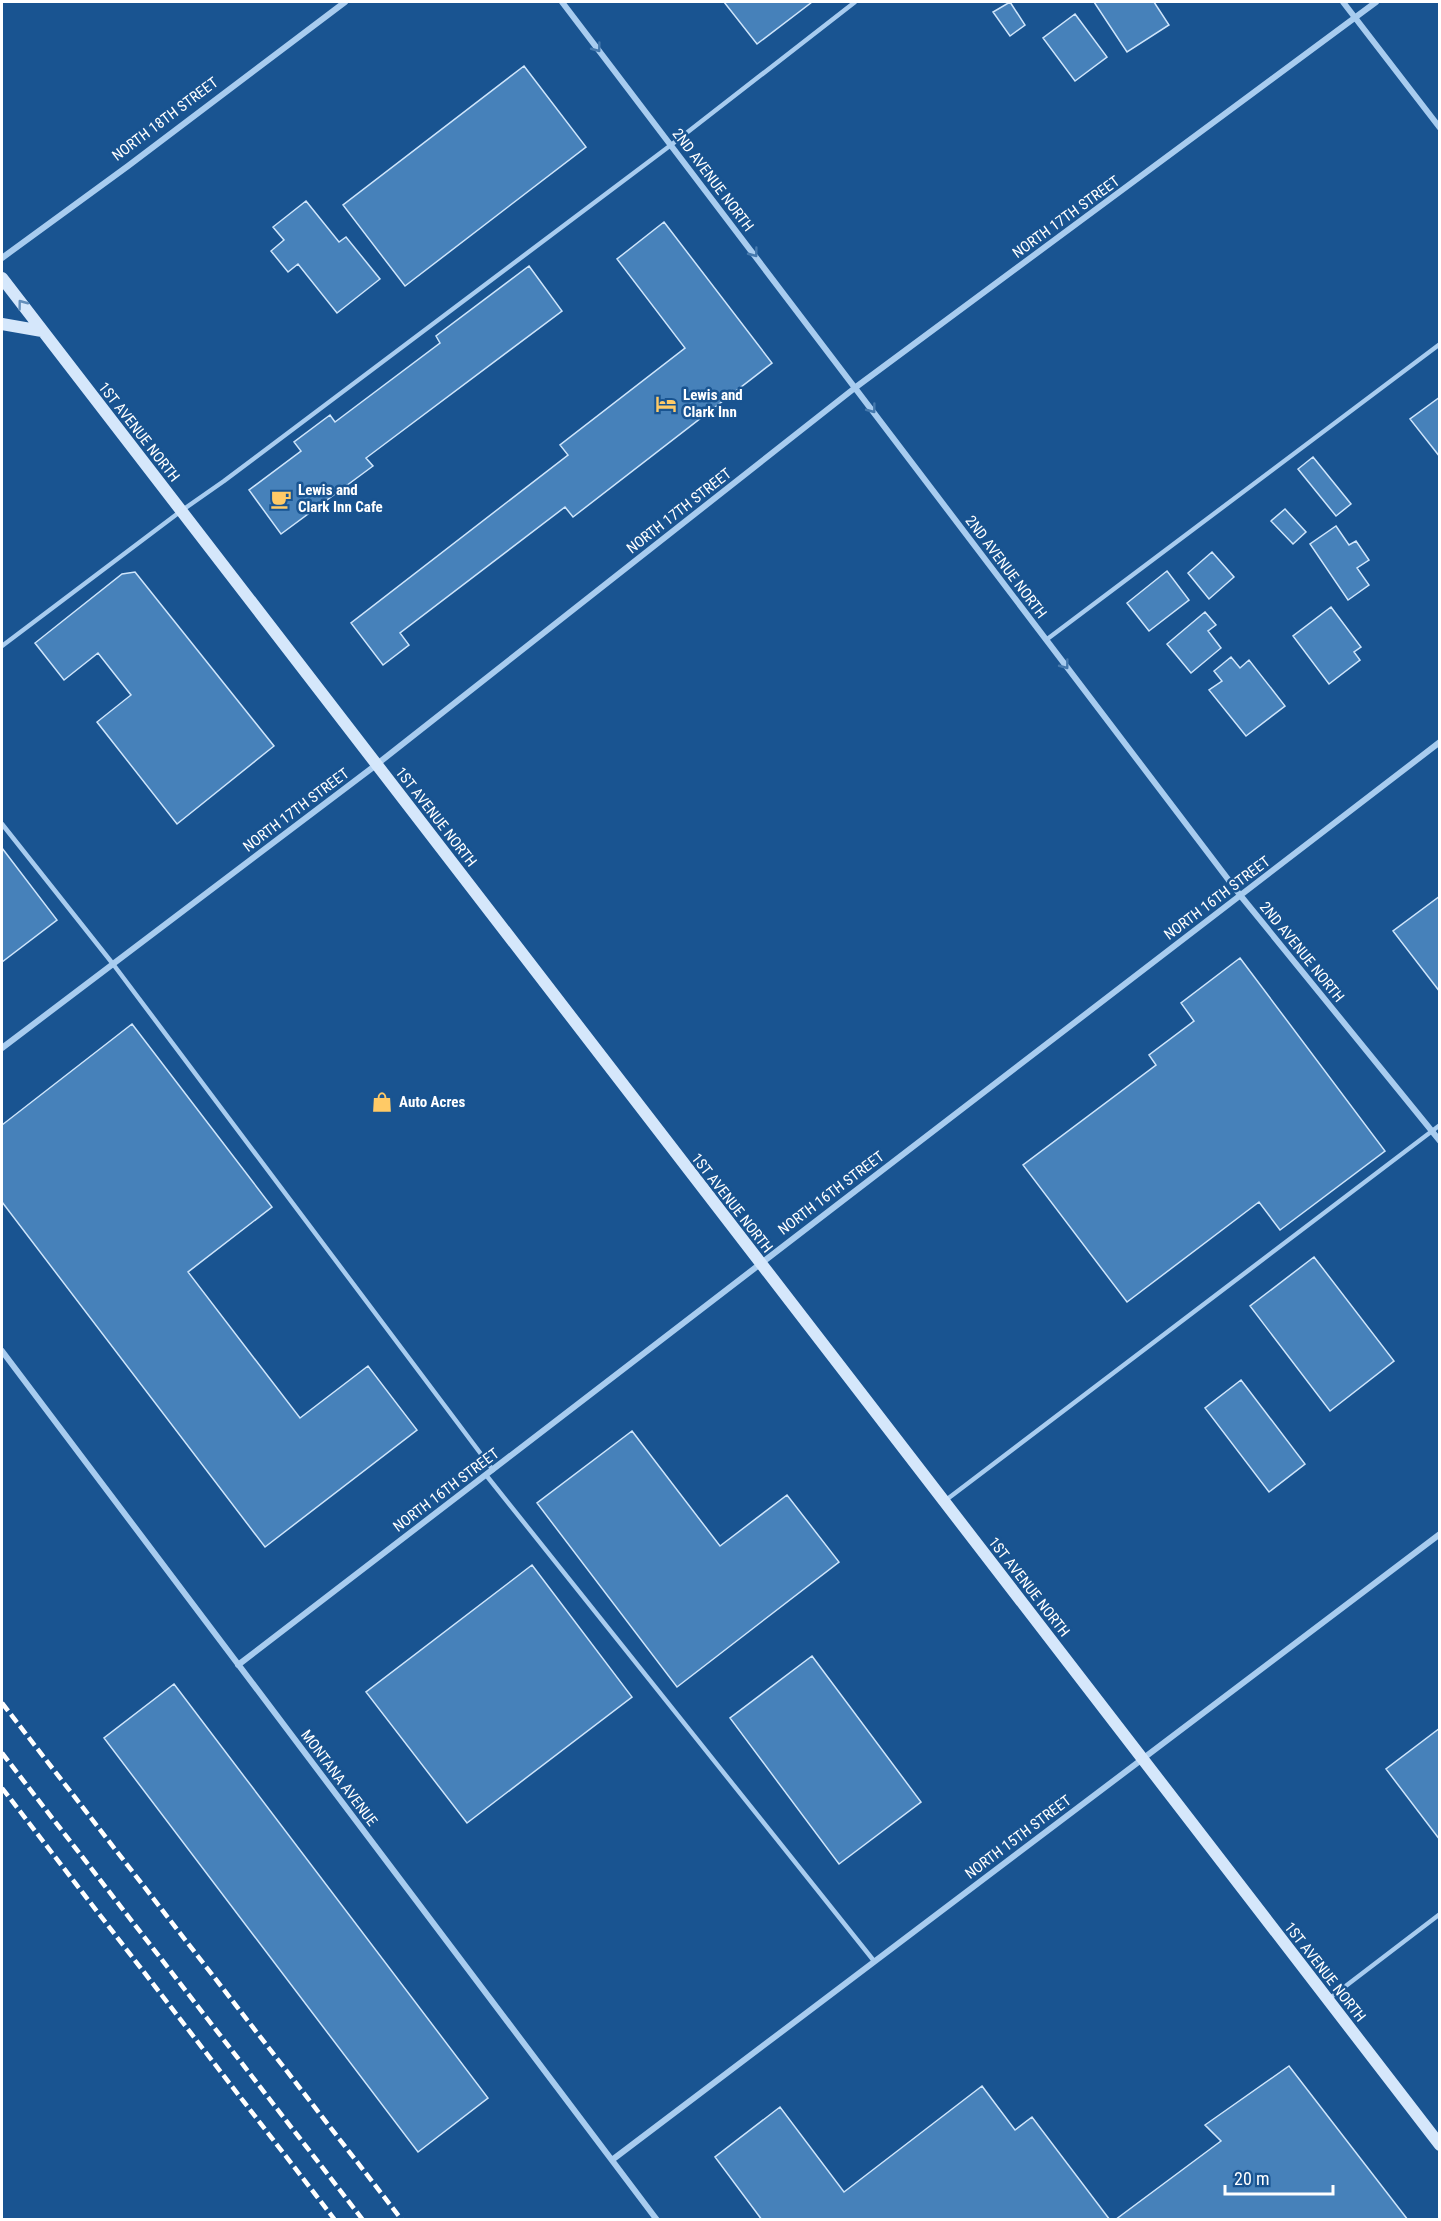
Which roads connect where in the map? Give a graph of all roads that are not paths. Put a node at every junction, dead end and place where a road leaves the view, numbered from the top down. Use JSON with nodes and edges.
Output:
{"nodes":[{"id":1,"x":345,"y":2,"type":"edge"},
{"id":2,"x":562,"y":2,"type":"edge"},
{"id":3,"x":855,"y":2,"type":"edge"},
{"id":4,"x":1343,"y":2,"type":"edge"},
{"id":5,"x":1376,"y":2,"type":"edge"},
{"id":6,"x":1355,"y":18,"type":"junction"},
{"id":7,"x":1440,"y":128,"type":"edge"},
{"id":8,"x":671,"y":145,"type":"junction"},
{"id":9,"x":2,"y":258,"type":"edge"},
{"id":10,"x":2,"y":278,"type":"edge"},
{"id":11,"x":2,"y":324,"type":"edge"},
{"id":12,"x":42,"y":331,"type":"junction"},
{"id":13,"x":1440,"y":344,"type":"edge"},
{"id":14,"x":856,"y":387,"type":"junction"},
{"id":15,"x":181,"y":511,"type":"junction"},
{"id":16,"x":1046,"y":639,"type":"junction"},
{"id":17,"x":2,"y":646,"type":"edge"},
{"id":18,"x":1440,"y":742,"type":"edge"},
{"id":19,"x":376,"y":765,"type":"junction"},
{"id":20,"x":2,"y":824,"type":"edge"},
{"id":21,"x":1240,"y":895,"type":"junction"},
{"id":22,"x":113,"y":964,"type":"junction"},
{"id":23,"x":2,"y":1048,"type":"edge"},
{"id":24,"x":1440,"y":1125,"type":"edge"},
{"id":25,"x":1432,"y":1131,"type":"junction"},
{"id":26,"x":1440,"y":1141,"type":"edge"},
{"id":27,"x":760,"y":1263,"type":"junction"},
{"id":28,"x":2,"y":1352,"type":"edge"},
{"id":29,"x":493,"y":1470,"type":"junction"},
{"id":30,"x":486,"y":1475,"type":"junction"},
{"id":31,"x":944,"y":1502,"type":"junction"},
{"id":32,"x":1440,"y":1534,"type":"edge"},
{"id":33,"x":238,"y":1665,"type":"junction"},
{"id":34,"x":1142,"y":1758,"type":"junction"},
{"id":35,"x":1440,"y":1914,"type":"edge"},
{"id":36,"x":874,"y":1961,"type":"junction"},
{"id":37,"x":1327,"y":2000,"type":"junction"},
{"id":38,"x":1440,"y":2145,"type":"edge"},
{"id":39,"x":612,"y":2160,"type":"junction"},
{"id":40,"x":657,"y":2220,"type":"edge"}],
"edges":[{"from":1,"to":9,"type":"street","name":"NORTH 18TH STREET"},
{"from":2,"to":8,"type":"street","name":"2ND AVENUE NORTH","one_way":true},
{"from":3,"to":8,"type":"lane"},
{"from":4,"to":6,"type":"street"},
{"from":5,"to":6,"type":"street","name":"NORTH 17TH STREET"},
{"from":6,"to":7,"type":"street"},
{"from":6,"to":14,"type":"street","name":"NORTH 17TH STREET"},
{"from":8,"to":14,"type":"street","name":"2ND AVENUE NORTH","one_way":true},
{"from":8,"to":15,"type":"lane"},
{"from":12,"to":10,"type":"main road","name":"1ST AVENUE NORTH","one_way":true},
{"from":11,"to":12,"type":"main road"},
{"from":12,"to":15,"type":"main road","name":"1ST AVENUE NORTH"},
{"from":13,"to":16,"type":"lane"},
{"from":14,"to":16,"type":"street","name":"2ND AVENUE NORTH","one_way":true},
{"from":14,"to":19,"type":"street","name":"NORTH 17TH STREET"},
{"from":15,"to":17,"type":"lane"},
{"from":15,"to":19,"type":"main road","name":"1ST AVENUE NORTH"},
{"from":16,"to":21,"type":"street","name":"2ND AVENUE NORTH","one_way":true},
{"from":18,"to":21,"type":"street","name":"NORTH 16TH STREET"},
{"from":19,"to":22,"type":"street","name":"NORTH 17TH STREET"},
{"from":19,"to":27,"type":"main road","name":"1ST AVENUE NORTH"},
{"from":20,"to":22,"type":"lane"},
{"from":21,"to":25,"type":"street","name":"2ND AVENUE NORTH"},
{"from":21,"to":27,"type":"street","name":"NORTH 16TH STREET"},
{"from":22,"to":23,"type":"street","name":"NORTH 17TH STREET"},
{"from":22,"to":29,"type":"lane"},
{"from":24,"to":25,"type":"lane"},
{"from":25,"to":26,"type":"street","name":"2ND AVENUE NORTH"},
{"from":25,"to":31,"type":"lane"},
{"from":27,"to":29,"type":"street","name":"NORTH 16TH STREET"},
{"from":27,"to":31,"type":"main road","name":"1ST AVENUE NORTH"},
{"from":28,"to":33,"type":"street","name":"MONTANA AVENUE"},
{"from":29,"to":30,"type":"street","name":"NORTH 16TH STREET"},
{"from":30,"to":33,"type":"street","name":"NORTH 16TH STREET"},
{"from":30,"to":36,"type":"lane"},
{"from":31,"to":34,"type":"main road","name":"1ST AVENUE NORTH"},
{"from":32,"to":34,"type":"street","name":"NORTH 15TH STREET"},
{"from":33,"to":39,"type":"street","name":"MONTANA AVENUE"},
{"from":34,"to":36,"type":"street","name":"NORTH 15TH STREET"},
{"from":34,"to":37,"type":"main road","name":"1ST AVENUE NORTH"},
{"from":35,"to":37,"type":"lane"},
{"from":36,"to":39,"type":"street","name":"NORTH 15TH STREET"},
{"from":37,"to":38,"type":"main road","name":"1ST AVENUE NORTH"},
{"from":39,"to":40,"type":"street","name":"MONTANA AVENUE"}]}
